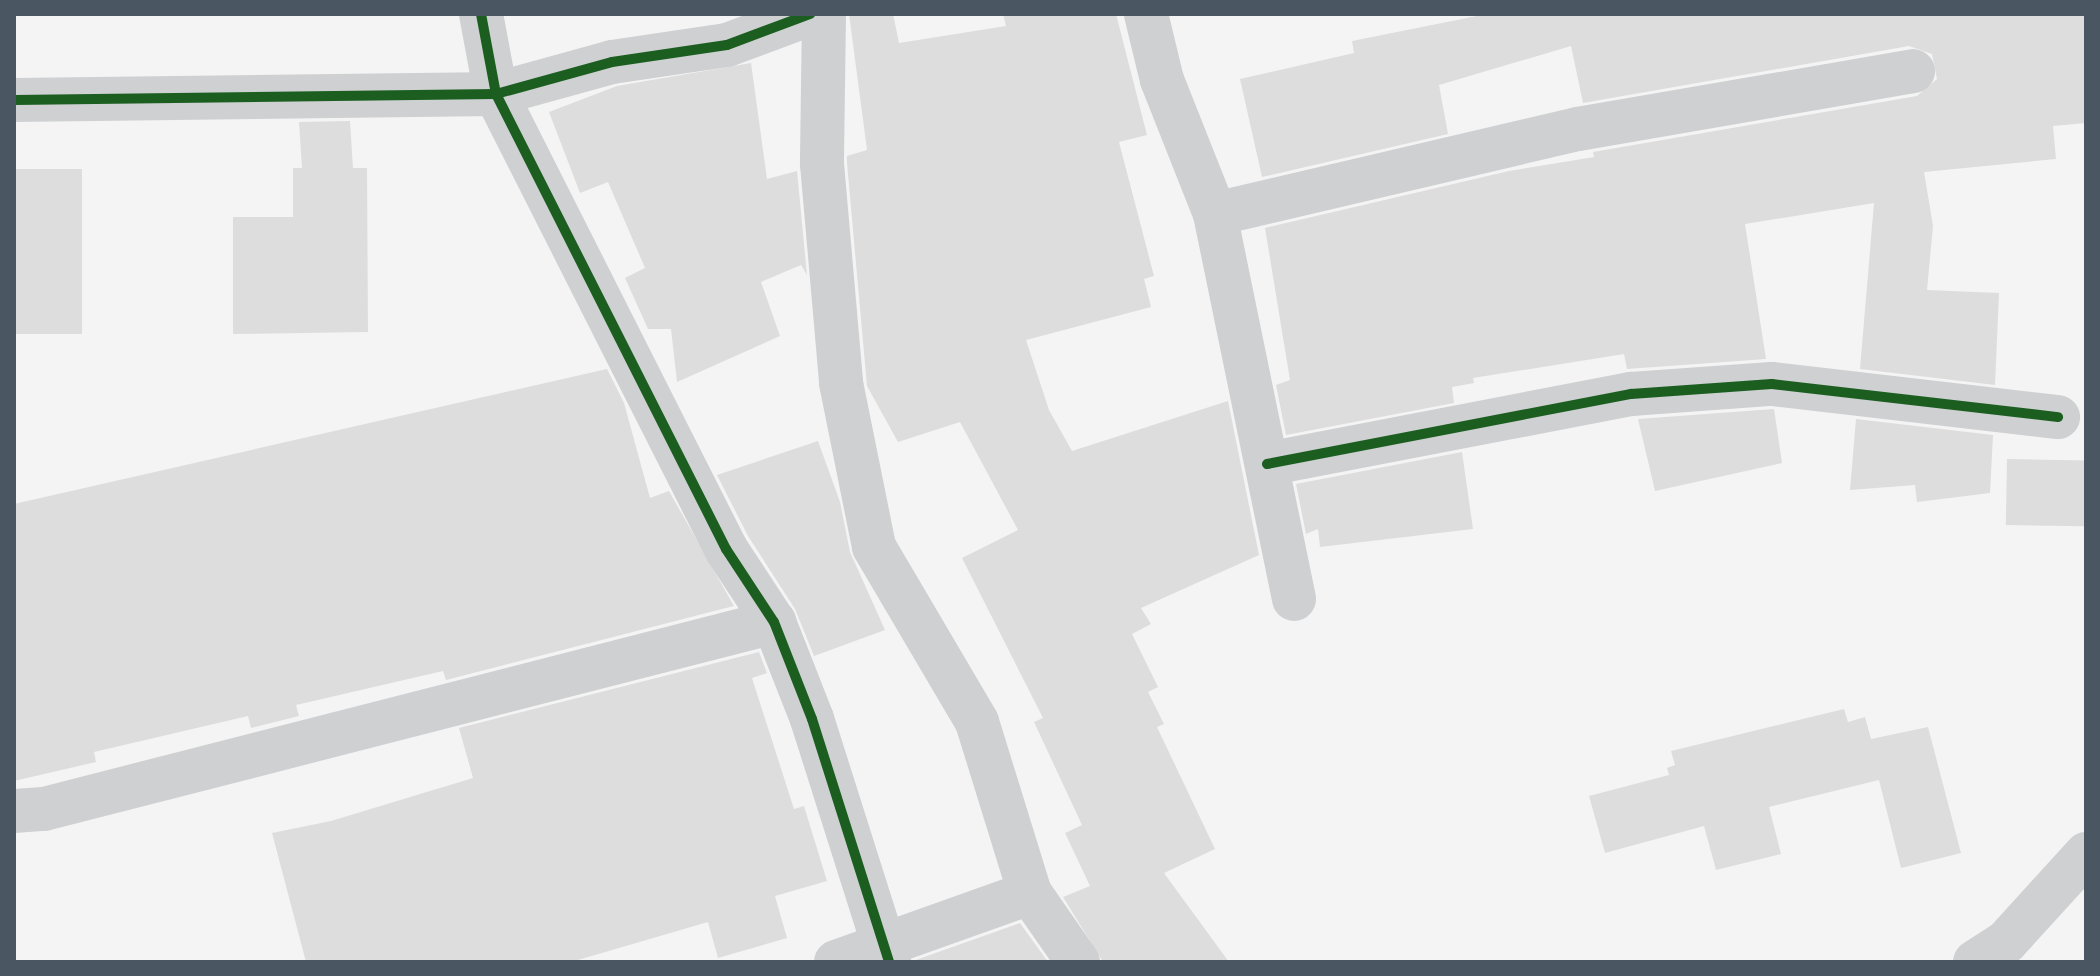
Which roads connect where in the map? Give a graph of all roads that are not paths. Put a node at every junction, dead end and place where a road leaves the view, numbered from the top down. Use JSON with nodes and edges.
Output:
{"nodes":[{"id":1,"x":481,"y":14,"type":"edge"},
{"id":2,"x":810,"y":14,"type":"edge"},
{"id":3,"x":824,"y":14,"type":"edge"},
{"id":4,"x":1146,"y":14,"type":"edge"},
{"id":5,"x":1913,"y":71,"type":"dead end"},
{"id":6,"x":496,"y":94,"type":"junction"},
{"id":7,"x":14,"y":100,"type":"edge"},
{"id":8,"x":1215,"y":214,"type":"junction"},
{"id":9,"x":2058,"y":417,"type":"dead end"},
{"id":10,"x":1267,"y":464,"type":"junction"},
{"id":11,"x":1294,"y":599,"type":"dead end"},
{"id":12,"x":774,"y":622,"type":"junction"},
{"id":13,"x":14,"y":811,"type":"edge"},
{"id":14,"x":2086,"y":854,"type":"edge"},
{"id":15,"x":1030,"y":893,"type":"junction"},
{"id":16,"x":887,"y":954,"type":"edge"},
{"id":17,"x":2001,"y":955,"type":"edge"},
{"id":18,"x":836,"y":962,"type":"edge"},
{"id":19,"x":1078,"y":962,"type":"edge"}],
"edges":[{"from":1,"to":6,"type":"street"},
{"from":2,"to":6,"type":"street"},
{"from":3,"to":15,"type":"street"},
{"from":4,"to":8,"type":"street"},
{"from":5,"to":8,"type":"street"},
{"from":6,"to":7,"type":"street"},
{"from":6,"to":12,"type":"street"},
{"from":8,"to":10,"type":"street"},
{"from":9,"to":10,"type":"street"},
{"from":10,"to":11,"type":"street"},
{"from":12,"to":13,"type":"street"},
{"from":12,"to":16,"type":"street"},
{"from":14,"to":17,"type":"street"},
{"from":15,"to":16,"type":"street"},
{"from":15,"to":19,"type":"street"},
{"from":16,"to":18,"type":"street"}]}
